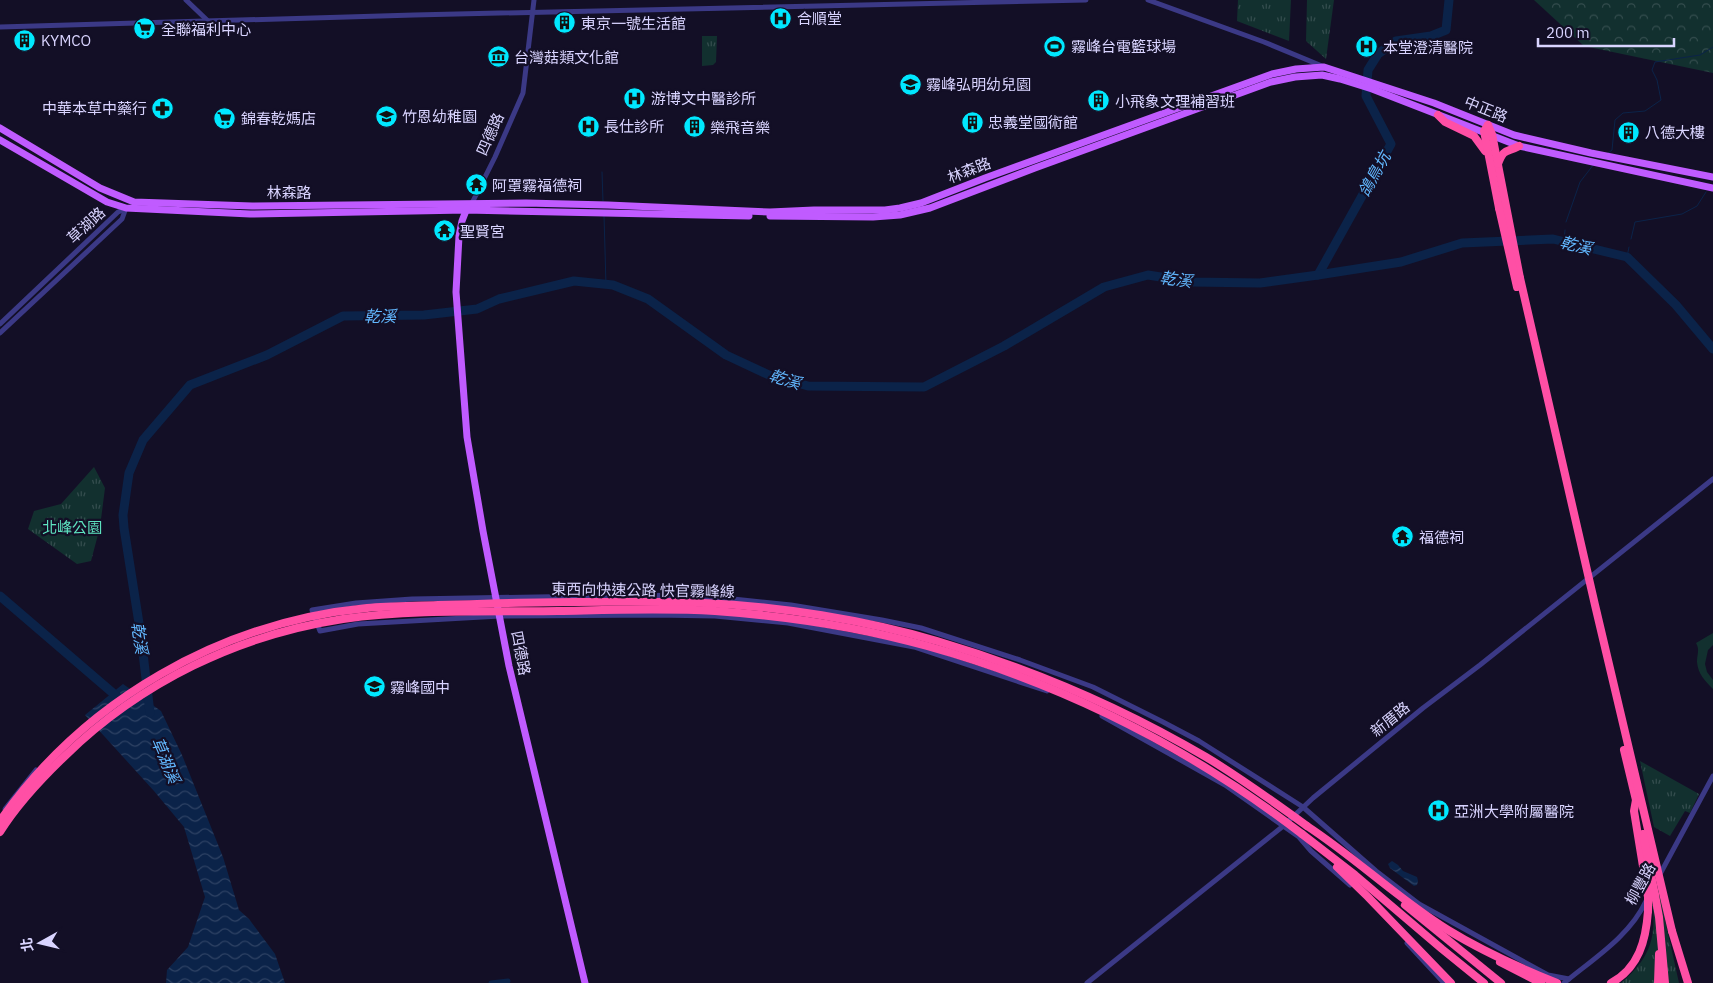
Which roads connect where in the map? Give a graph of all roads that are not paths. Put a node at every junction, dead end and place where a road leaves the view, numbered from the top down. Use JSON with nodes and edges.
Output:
{"nodes":[{"id":1,"x":186,"y":0,"type":"edge"},
{"id":2,"x":534,"y":0,"type":"edge"},
{"id":3,"x":1086,"y":0,"type":"edge"},
{"id":4,"x":1148,"y":0,"type":"edge"},
{"id":5,"x":533,"y":13,"type":"junction"},
{"id":6,"x":208,"y":21,"type":"junction"},
{"id":7,"x":0,"y":27,"type":"edge"},
{"id":8,"x":1324,"y":67,"type":"junction"},
{"id":9,"x":1360,"y":81,"type":"junction"},
{"id":10,"x":1372,"y":86,"type":"junction"},
{"id":11,"x":1438,"y":115,"type":"junction"},
{"id":12,"x":0,"y":128,"type":"edge"},
{"id":13,"x":1488,"y":130,"type":"junction"},
{"id":14,"x":0,"y":140,"type":"edge"},
{"id":15,"x":1519,"y":146,"type":"junction"},
{"id":16,"x":1488,"y":155,"type":"junction"},
{"id":17,"x":1497,"y":166,"type":"junction"},
{"id":18,"x":1713,"y":177,"type":"edge"},
{"id":19,"x":1713,"y":188,"type":"edge"},
{"id":20,"x":472,"y":203,"type":"junction"},
{"id":21,"x":1503,"y":207,"type":"junction"},
{"id":22,"x":126,"y":208,"type":"junction"},
{"id":23,"x":598,"y":208,"type":"junction"},
{"id":24,"x":609,"y":208,"type":"junction"},
{"id":25,"x":466,"y":210,"type":"junction"},
{"id":26,"x":0,"y":324,"type":"edge"},
{"id":27,"x":0,"y":333,"type":"edge"},
{"id":28,"x":1713,"y":479,"type":"edge"},
{"id":29,"x":497,"y":598,"type":"junction"},
{"id":30,"x":500,"y":616,"type":"junction"},
{"id":31,"x":36,"y":770,"type":"dead end"},
{"id":32,"x":1713,"y":776,"type":"edge"},
{"id":33,"x":44,"y":781,"type":"dead end"},
{"id":34,"x":1636,"y":800,"type":"junction"},
{"id":35,"x":1304,"y":807,"type":"junction"},
{"id":36,"x":0,"y":816,"type":"edge"},
{"id":37,"x":0,"y":821,"type":"edge"},
{"id":38,"x":1307,"y":826,"type":"junction"},
{"id":39,"x":1282,"y":827,"type":"junction"},
{"id":40,"x":0,"y":832,"type":"edge"},
{"id":41,"x":1302,"y":834,"type":"junction"},
{"id":42,"x":0,"y":838,"type":"edge"},
{"id":43,"x":1672,"y":931,"type":"junction"},
{"id":44,"x":1661,"y":934,"type":"junction"},
{"id":45,"x":1478,"y":947,"type":"junction"},
{"id":46,"x":1569,"y":979,"type":"junction"},
{"id":47,"x":586,"y":983,"type":"edge"},
{"id":48,"x":1087,"y":983,"type":"edge"},
{"id":49,"x":1444,"y":983,"type":"edge"},
{"id":50,"x":1452,"y":983,"type":"edge"},
{"id":51,"x":1484,"y":983,"type":"edge"},
{"id":52,"x":1501,"y":983,"type":"edge"},
{"id":53,"x":1541,"y":983,"type":"edge"},
{"id":54,"x":1557,"y":983,"type":"edge"},
{"id":55,"x":1564,"y":983,"type":"edge"},
{"id":56,"x":1611,"y":983,"type":"edge"},
{"id":57,"x":1658,"y":983,"type":"edge"},
{"id":58,"x":1665,"y":983,"type":"edge"},
{"id":59,"x":1683,"y":983,"type":"edge"},
{"id":60,"x":1688,"y":983,"type":"edge"}],
"edges":[{"from":1,"to":6,"type":"street"},
{"from":2,"to":5,"type":"street","name":"四德路"},
{"from":3,"to":5,"type":"street"},
{"from":4,"to":8,"type":"street"},
{"from":5,"to":6,"type":"street"},
{"from":5,"to":20,"type":"street","name":"四德路"},
{"from":6,"to":7,"type":"street"},
{"from":8,"to":9,"type":"main road"},
{"from":8,"to":24,"type":"main road","name":"林森路"},
{"from":9,"to":10,"type":"main road"},
{"from":9,"to":24,"type":"main road","name":"林森路"},
{"from":10,"to":11,"type":"main road","name":"中正路"},
{"from":10,"to":13,"type":"main road","name":"中正路"},
{"from":11,"to":13,"type":"main road","name":"中正路"},
{"from":11,"to":16,"type":"highway"},
{"from":12,"to":20,"type":"main road","name":"林森路"},
{"from":13,"to":15,"type":"main road","name":"中正路"},
{"from":13,"to":16,"type":"highway"},
{"from":13,"to":17,"type":"highway"},
{"from":13,"to":18,"type":"main road","name":"中正路"},
{"from":14,"to":22,"type":"main road","name":"林森路"},
{"from":15,"to":17,"type":"highway"},
{"from":15,"to":19,"type":"main road","name":"中正路"},
{"from":16,"to":21,"type":"highway"},
{"from":17,"to":21,"type":"highway"},
{"from":20,"to":23,"type":"main road","name":"林森路"},
{"from":20,"to":25,"type":"main road","name":"四德路"},
{"from":21,"to":34,"type":"highway","bridge":true},
{"from":21,"to":43,"type":"highway","bridge":true},
{"from":22,"to":25,"type":"main road","name":"林森路"},
{"from":22,"to":26,"type":"street","name":"草湖路"},
{"from":22,"to":27,"type":"street","name":"草湖路"},
{"from":23,"to":24,"type":"main road"},
{"from":23,"to":25,"type":"main road","name":"林森路"},
{"from":25,"to":29,"type":"main road","name":"四德路"},
{"from":28,"to":35,"type":"street","name":"新厝路"},
{"from":29,"to":30,"type":"main road","name":"四德路"},
{"from":29,"to":30,"type":"street"},
{"from":29,"to":35,"type":"street"},
{"from":30,"to":39,"type":"street"},
{"from":30,"to":47,"type":"main road","name":"四德路"},
{"from":31,"to":36,"type":"street"},
{"from":32,"to":46,"type":"street","name":"柳豐路"},
{"from":33,"to":42,"type":"street"},
{"from":34,"to":44,"type":"highway","bridge":true},
{"from":34,"to":56,"type":"highway","bridge":true},
{"from":35,"to":39,"type":"street","name":"新厝路"},
{"from":35,"to":46,"type":"street"},
{"from":37,"to":38,"type":"highway","name":"東西向快速公路 快官霧峰線","bridge":true},
{"from":38,"to":45,"type":"highway"},
{"from":38,"to":52,"type":"highway"},
{"from":39,"to":48,"type":"street","name":"新厝路"},
{"from":39,"to":49,"type":"street"},
{"from":40,"to":41,"type":"highway","name":"東西向快速公路 快官霧峰線","bridge":true},
{"from":41,"to":50,"type":"highway"},
{"from":41,"to":51,"type":"highway"},
{"from":43,"to":59,"type":"highway"},
{"from":43,"to":60,"type":"highway"},
{"from":44,"to":57,"type":"highway"},
{"from":44,"to":58,"type":"highway"},
{"from":45,"to":53,"type":"highway"},
{"from":45,"to":54,"type":"highway"},
{"from":46,"to":55,"type":"street","name":"柳豐路"}]}
